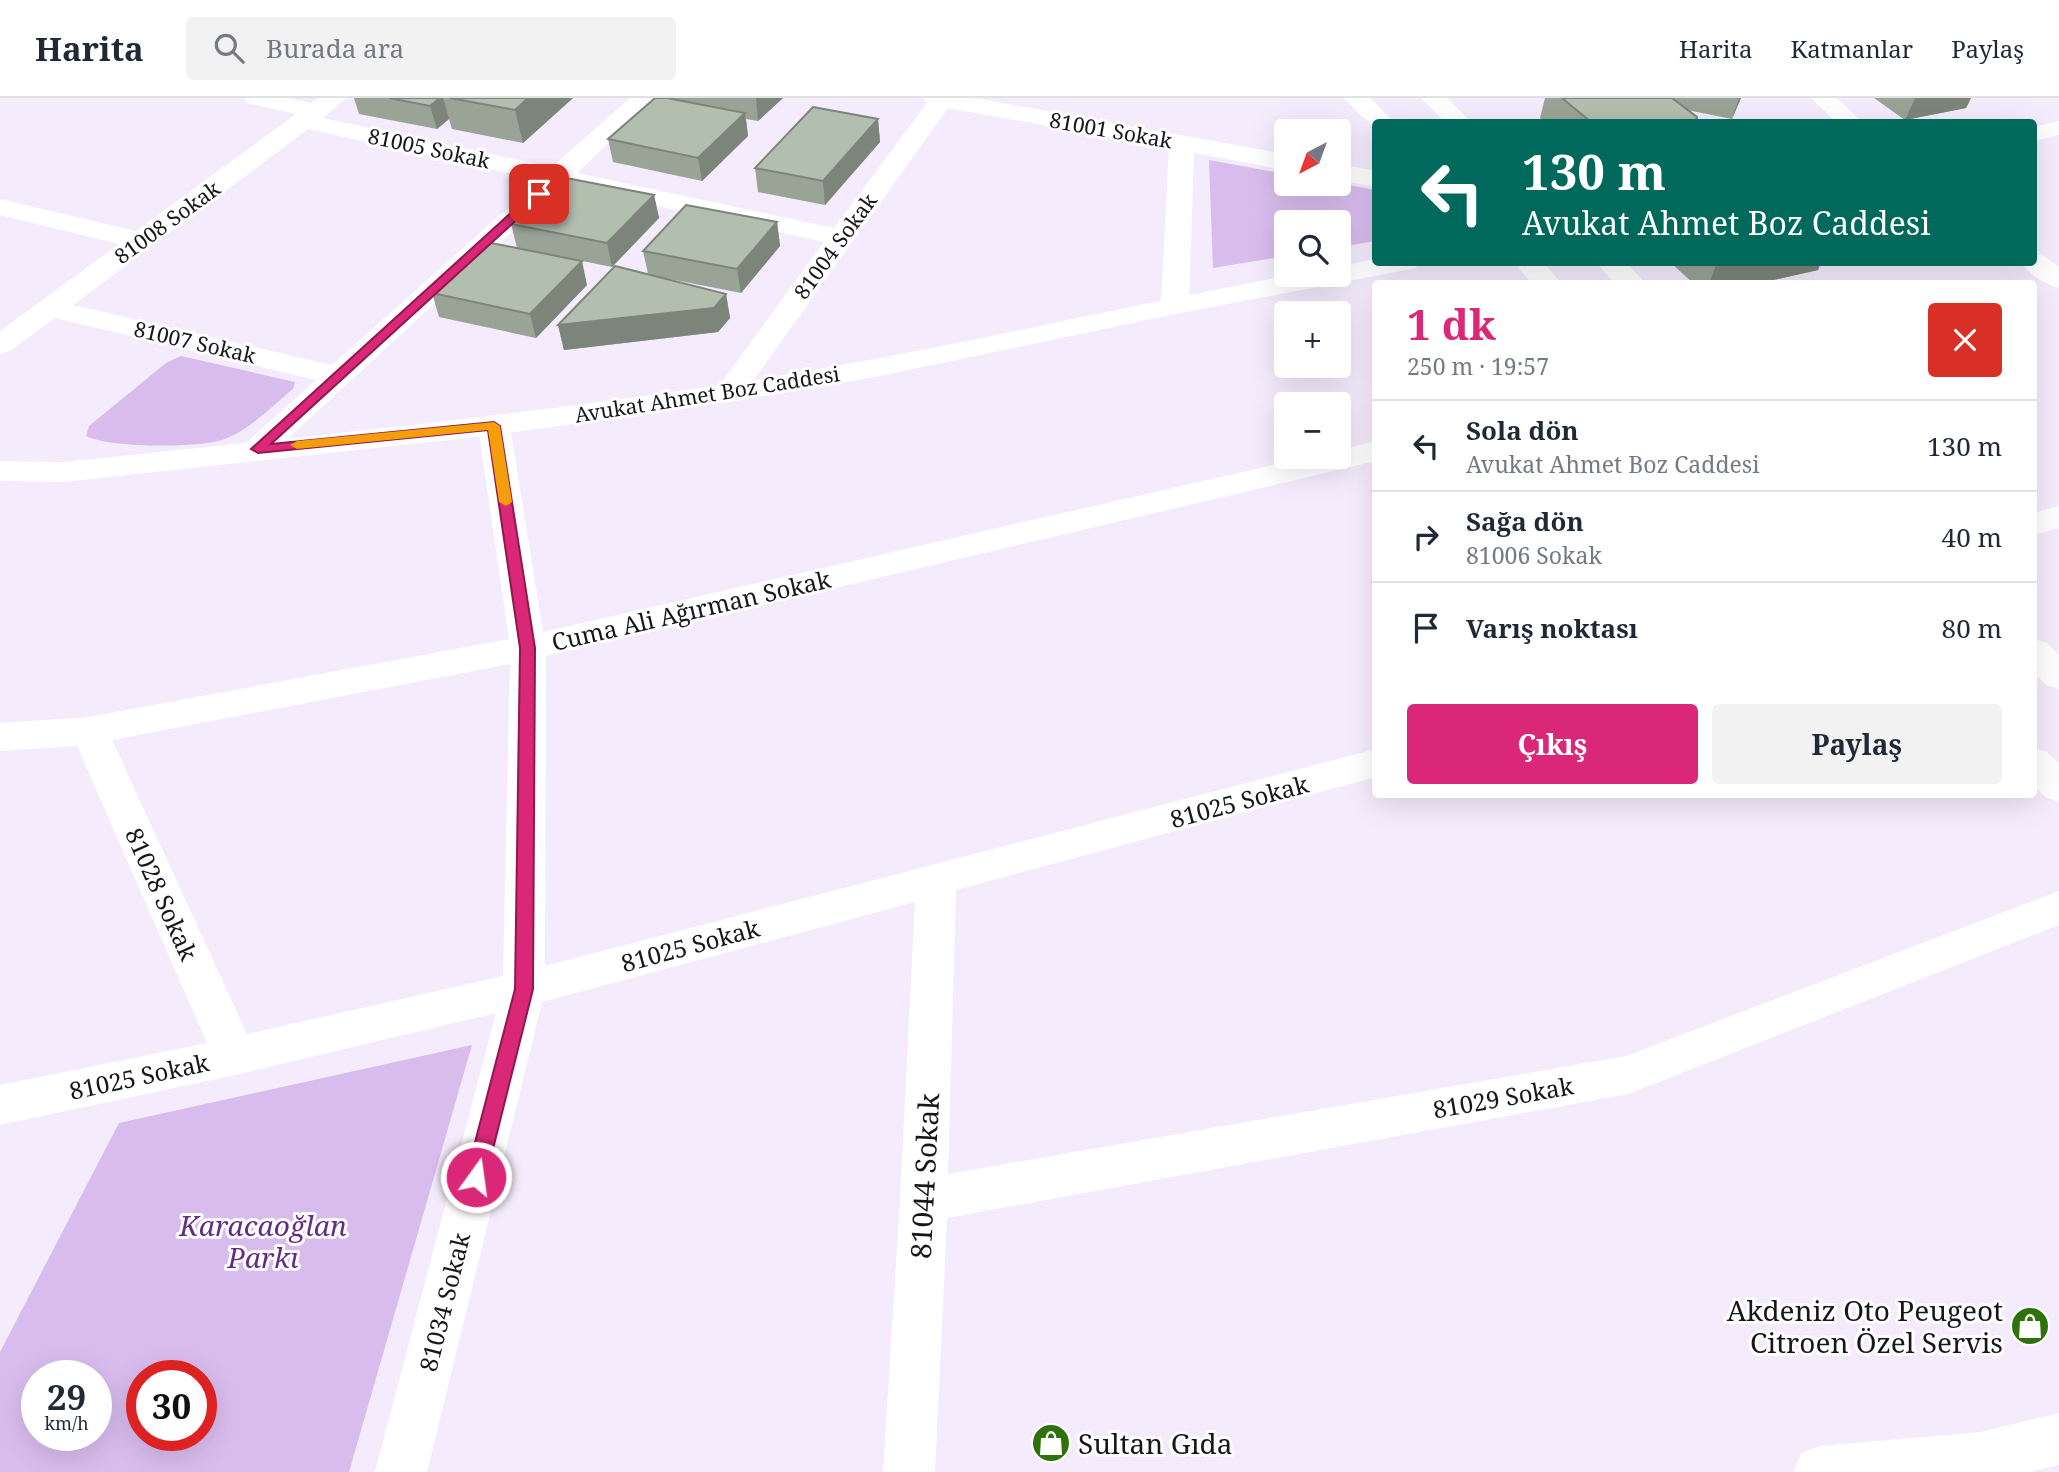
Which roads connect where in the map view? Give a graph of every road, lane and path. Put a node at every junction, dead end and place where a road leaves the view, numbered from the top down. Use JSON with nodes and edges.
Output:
{"nodes":[{"id":1,"x":256,"y":98,"type":"edge"},
{"id":2,"x":644,"y":98,"type":"edge"},
{"id":3,"x":1356,"y":98,"type":"edge"},
{"id":4,"x":1433,"y":98,"type":"edge"},
{"id":5,"x":1823,"y":98,"type":"edge"},
{"id":6,"x":938,"y":99,"type":"edge"},
{"id":7,"x":318,"y":110,"type":"edge"},
{"id":8,"x":1379,"y":119,"type":"edge"},
{"id":9,"x":1456,"y":119,"type":"edge"},
{"id":10,"x":1847,"y":119,"type":"edge"},
{"id":11,"x":2059,"y":128,"type":"edge"},
{"id":12,"x":2037,"y":133,"type":"edge"},
{"id":13,"x":1182,"y":143,"type":"junction"},
{"id":14,"x":1274,"y":160,"type":"edge"},
{"id":15,"x":1351,"y":174,"type":"edge"},
{"id":16,"x":559,"y":176,"type":"junction"},
{"id":17,"x":1372,"y":178,"type":"edge"},
{"id":18,"x":0,"y":207,"type":"edge"},
{"id":19,"x":841,"y":238,"type":"junction"},
{"id":20,"x":142,"y":241,"type":"junction"},
{"id":21,"x":2037,"y":264,"type":"edge"},
{"id":22,"x":1385,"y":266,"type":"edge"},
{"id":23,"x":1531,"y":266,"type":"edge"},
{"id":24,"x":1613,"y":266,"type":"edge"},
{"id":25,"x":1544,"y":280,"type":"edge"},
{"id":26,"x":1628,"y":280,"type":"edge"},
{"id":27,"x":2059,"y":280,"type":"edge"},
{"id":28,"x":1175,"y":305,"type":"junction"},
{"id":29,"x":50,"y":308,"type":"junction"},
{"id":30,"x":0,"y":345,"type":"edge"},
{"id":31,"x":339,"y":376,"type":"junction"},
{"id":32,"x":729,"y":393,"type":"junction"},
{"id":33,"x":494,"y":426,"type":"junction"},
{"id":34,"x":258,"y":449,"type":"junction"},
{"id":35,"x":1372,"y":452,"type":"edge"},
{"id":36,"x":0,"y":471,"type":"edge"},
{"id":37,"x":2059,"y":517,"type":"edge"},
{"id":38,"x":2037,"y":523,"type":"edge"},
{"id":39,"x":528,"y":648,"type":"junction"},
{"id":40,"x":2037,"y":655,"type":"edge"},
{"id":41,"x":2059,"y":676,"type":"edge"},
{"id":42,"x":89,"y":731,"type":"junction"},
{"id":43,"x":0,"y":737,"type":"edge"},
{"id":44,"x":1372,"y":764,"type":"edge"},
{"id":45,"x":2037,"y":765,"type":"edge"},
{"id":46,"x":2059,"y":787,"type":"edge"},
{"id":47,"x":936,"y":880,"type":"junction"},
{"id":48,"x":2059,"y":908,"type":"edge"},
{"id":49,"x":524,"y":989,"type":"junction"},
{"id":50,"x":235,"y":1056,"type":"junction"},
{"id":51,"x":0,"y":1105,"type":"edge"},
{"id":52,"x":924,"y":1200,"type":"junction"},
{"id":53,"x":2059,"y":1439,"type":"edge"},
{"id":54,"x":1985,"y":1465,"type":"edge"},
{"id":55,"x":401,"y":1472,"type":"edge"},
{"id":56,"x":909,"y":1472,"type":"edge"},
{"id":57,"x":1820,"y":1472,"type":"edge"}],
"edges":[{"from":1,"to":7,"type":"street","name":"81005 Sokak"},
{"from":2,"to":16,"type":"street"},
{"from":3,"to":8,"type":"street"},
{"from":4,"to":9,"type":"street"},
{"from":5,"to":10,"type":"street"},
{"from":6,"to":13,"type":"street","name":"81001 Sokak"},
{"from":6,"to":19,"type":"street","name":"81004 Sokak"},
{"from":7,"to":16,"type":"street","name":"81005 Sokak"},
{"from":7,"to":20,"type":"street","name":"81008 Sokak"},
{"from":11,"to":12,"type":"street"},
{"from":13,"to":14,"type":"street","name":"81001 Sokak"},
{"from":13,"to":28,"type":"street"},
{"from":15,"to":17,"type":"street"},
{"from":16,"to":19,"type":"street","name":"81005 Sokak"},
{"from":16,"to":31,"type":"street"},
{"from":18,"to":20,"type":"street"},
{"from":19,"to":32,"type":"street","name":"81004 Sokak"},
{"from":20,"to":29,"type":"street","name":"81008 Sokak"},
{"from":21,"to":27,"type":"street"},
{"from":22,"to":28,"type":"street","name":"Avukat Ahmet Boz Caddesi"},
{"from":23,"to":25,"type":"street"},
{"from":24,"to":26,"type":"street"},
{"from":28,"to":32,"type":"street","name":"Avukat Ahmet Boz Caddesi"},
{"from":29,"to":30,"type":"street","name":"81008 Sokak"},
{"from":29,"to":31,"type":"street","name":"81007 Sokak"},
{"from":31,"to":34,"type":"street"},
{"from":32,"to":33,"type":"street","name":"Avukat Ahmet Boz Caddesi"},
{"from":33,"to":34,"type":"street","name":"Avukat Ahmet Boz Caddesi"},
{"from":33,"to":39,"type":"street","name":"81034 Sokak"},
{"from":34,"to":36,"type":"street","name":"Avukat Ahmet Boz Caddesi"},
{"from":35,"to":39,"type":"street","name":"Cuma Ali Ağırman Sokak"},
{"from":37,"to":38,"type":"street"},
{"from":39,"to":42,"type":"street","name":"Cuma Ali Ağırman Sokak"},
{"from":39,"to":49,"type":"street","name":"81034 Sokak"},
{"from":40,"to":41,"type":"street"},
{"from":42,"to":43,"type":"street","name":"Cuma Ali Ağırman Sokak"},
{"from":42,"to":50,"type":"street","name":"81028 Sokak"},
{"from":44,"to":47,"type":"street","name":"81025 Sokak"},
{"from":45,"to":46,"type":"street"},
{"from":47,"to":49,"type":"street","name":"81025 Sokak"},
{"from":47,"to":52,"type":"street","name":"81044 Sokak"},
{"from":48,"to":52,"type":"street","name":"81029 Sokak"},
{"from":49,"to":50,"type":"street","name":"81025 Sokak"},
{"from":49,"to":55,"type":"street","name":"81034 Sokak"},
{"from":50,"to":51,"type":"street","name":"81025 Sokak"},
{"from":52,"to":56,"type":"street","name":"81044 Sokak"},
{"from":53,"to":54,"type":"street"},
{"from":54,"to":57,"type":"street"}]}
